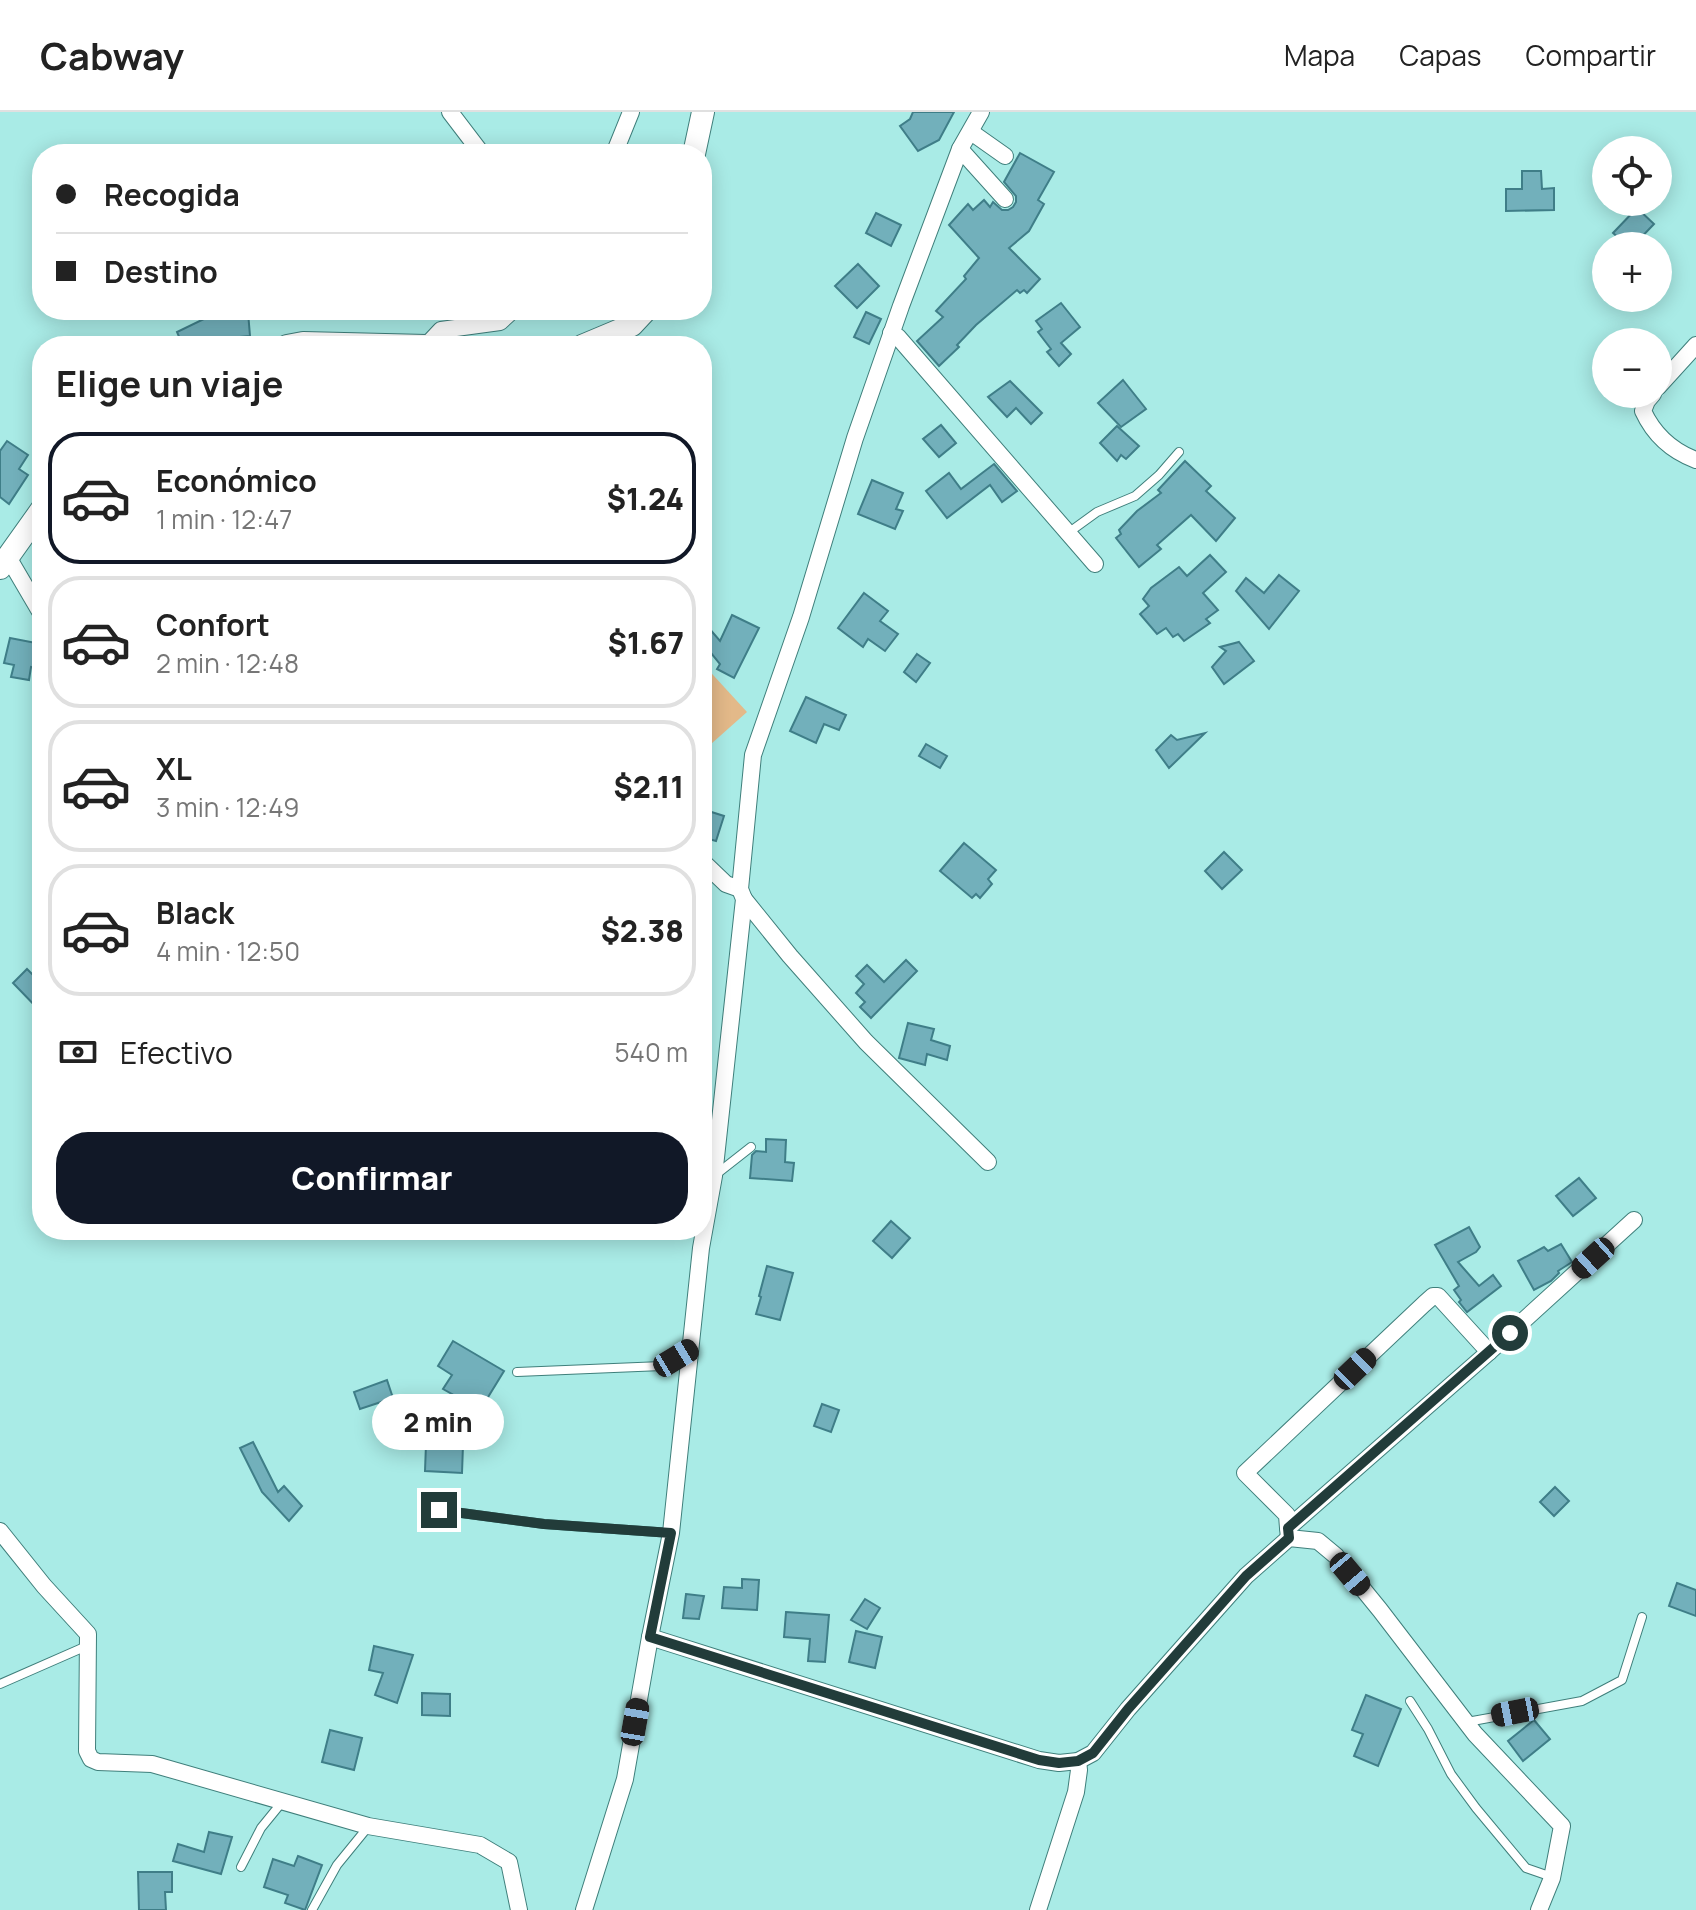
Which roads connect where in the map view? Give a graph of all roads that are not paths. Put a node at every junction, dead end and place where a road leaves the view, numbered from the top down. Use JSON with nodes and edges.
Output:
{"nodes":[{"id":1,"x":450,"y":112,"type":"edge"},
{"id":2,"x":631,"y":112,"type":"edge"},
{"id":3,"x":703,"y":112,"type":"edge"},
{"id":4,"x":981,"y":112,"type":"edge"},
{"id":5,"x":971,"y":132,"type":"junction"},
{"id":6,"x":474,"y":144,"type":"edge"},
{"id":7,"x":618,"y":144,"type":"edge"},
{"id":8,"x":696,"y":144,"type":"edge"},
{"id":9,"x":960,"y":149,"type":"junction"},
{"id":10,"x":1005,"y":156,"type":"dead end"},
{"id":11,"x":1005,"y":199,"type":"dead end"},
{"id":12,"x":502,"y":320,"type":"edge"},
{"id":13,"x":637,"y":320,"type":"edge"},
{"id":14,"x":891,"y":333,"type":"junction"},
{"id":15,"x":435,"y":336,"type":"edge"},
{"id":16,"x":606,"y":336,"type":"edge"},
{"id":17,"x":1696,"y":345,"type":"edge"},
{"id":18,"x":1672,"y":372,"type":"edge"},
{"id":19,"x":1644,"y":408,"type":"edge"},
{"id":20,"x":1179,"y":452,"type":"dead end"},
{"id":21,"x":1696,"y":460,"type":"edge"},
{"id":22,"x":32,"y":523,"type":"edge"},
{"id":23,"x":1068,"y":533,"type":"junction"},
{"id":24,"x":4,"y":562,"type":"edge"},
{"id":25,"x":1095,"y":564,"type":"dead end"},
{"id":26,"x":32,"y":601,"type":"edge"},
{"id":27,"x":712,"y":871,"type":"edge"},
{"id":28,"x":742,"y":894,"type":"junction"},
{"id":29,"x":751,"y":1147,"type":"dead end"},
{"id":30,"x":988,"y":1162,"type":"dead end"},
{"id":31,"x":714,"y":1176,"type":"junction"},
{"id":32,"x":712,"y":1187,"type":"edge"},
{"id":33,"x":1634,"y":1220,"type":"dead end"},
{"id":34,"x":702,"y":1240,"type":"edge"},
{"id":35,"x":689,"y":1349,"type":"junction"},
{"id":36,"x":1489,"y":1352,"type":"junction"},
{"id":37,"x":517,"y":1372,"type":"dead end"},
{"id":38,"x":439,"y":1510,"type":"dead end"},
{"id":39,"x":0,"y":1531,"type":"edge"},
{"id":40,"x":671,"y":1533,"type":"junction"},
{"id":41,"x":1288,"y":1533,"type":"junction"},
{"id":42,"x":1642,"y":1617,"type":"dead end"},
{"id":43,"x":650,"y":1637,"type":"junction"},
{"id":44,"x":89,"y":1645,"type":"junction"},
{"id":45,"x":0,"y":1684,"type":"edge"},
{"id":46,"x":1410,"y":1701,"type":"dead end"},
{"id":47,"x":1466,"y":1722,"type":"junction"},
{"id":48,"x":1078,"y":1761,"type":"junction"},
{"id":49,"x":284,"y":1801,"type":"junction"},
{"id":50,"x":368,"y":1826,"type":"junction"},
{"id":51,"x":241,"y":1867,"type":"dead end"},
{"id":52,"x":1552,"y":1878,"type":"junction"},
{"id":53,"x":312,"y":1910,"type":"edge"},
{"id":54,"x":519,"y":1910,"type":"edge"},
{"id":55,"x":584,"y":1910,"type":"edge"},
{"id":56,"x":1038,"y":1910,"type":"edge"},
{"id":57,"x":1539,"y":1910,"type":"edge"}],
"edges":[{"from":1,"to":6,"type":"street"},
{"from":2,"to":7,"type":"street"},
{"from":3,"to":8,"type":"main road"},
{"from":4,"to":5,"type":"street"},
{"from":5,"to":9,"type":"street"},
{"from":5,"to":10,"type":"street"},
{"from":9,"to":11,"type":"street"},
{"from":9,"to":14,"type":"street"},
{"from":12,"to":15,"type":"street"},
{"from":13,"to":16,"type":"main road"},
{"from":14,"to":23,"type":"street"},
{"from":14,"to":28,"type":"street"},
{"from":17,"to":18,"type":"street"},
{"from":19,"to":21,"type":"street"},
{"from":20,"to":23,"type":"lane"},
{"from":22,"to":24,"type":"main road"},
{"from":23,"to":25,"type":"street"},
{"from":24,"to":26,"type":"street"},
{"from":27,"to":28,"type":"street"},
{"from":28,"to":30,"type":"street"},
{"from":28,"to":31,"type":"street"},
{"from":29,"to":31,"type":"lane"},
{"from":31,"to":32,"type":"street"},
{"from":33,"to":36,"type":"street"},
{"from":34,"to":35,"type":"street"},
{"from":35,"to":37,"type":"lane"},
{"from":35,"to":40,"type":"street"},
{"from":36,"to":41,"type":"street"},
{"from":36,"to":41,"type":"street"},
{"from":38,"to":40,"type":"lane"},
{"from":39,"to":44,"type":"street"},
{"from":40,"to":43,"type":"street"},
{"from":41,"to":47,"type":"street"},
{"from":41,"to":48,"type":"street"},
{"from":42,"to":47,"type":"lane"},
{"from":43,"to":48,"type":"street"},
{"from":43,"to":55,"type":"street"},
{"from":44,"to":45,"type":"lane"},
{"from":44,"to":49,"type":"street"},
{"from":46,"to":52,"type":"lane"},
{"from":47,"to":52,"type":"street"},
{"from":48,"to":56,"type":"street"},
{"from":49,"to":50,"type":"street"},
{"from":49,"to":51,"type":"lane"},
{"from":50,"to":53,"type":"lane"},
{"from":50,"to":54,"type":"street"},
{"from":52,"to":57,"type":"street"}]}
